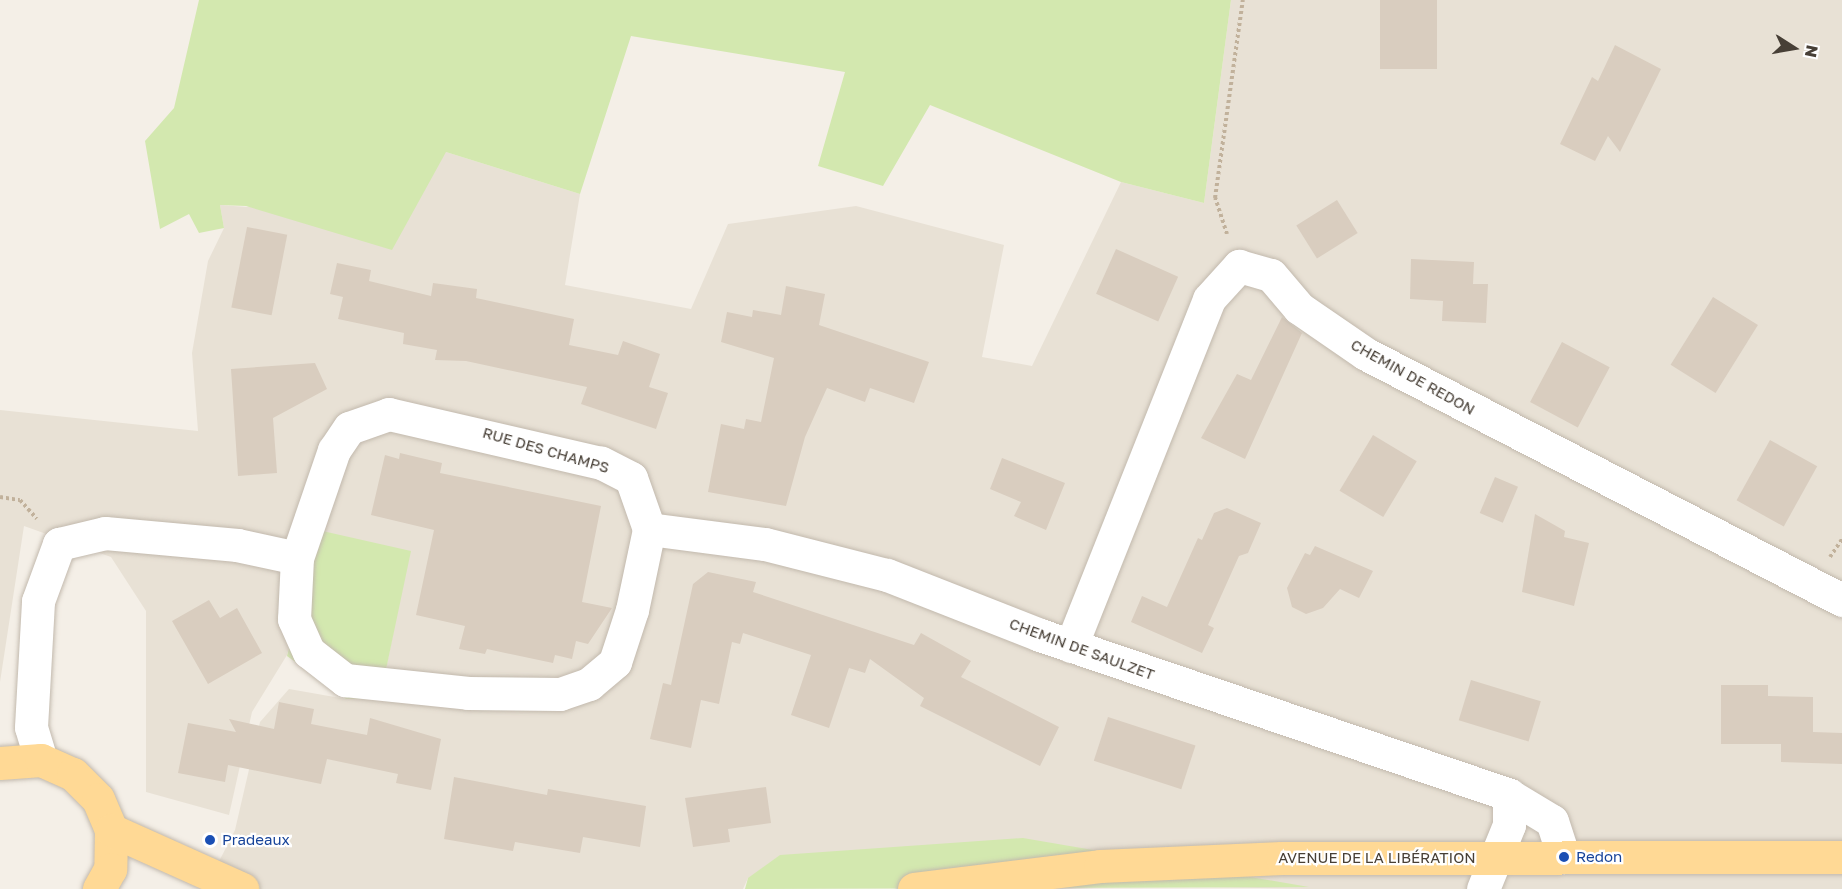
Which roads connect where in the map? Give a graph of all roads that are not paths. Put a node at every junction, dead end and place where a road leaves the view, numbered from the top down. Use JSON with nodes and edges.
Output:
{"nodes":[{"id":1,"x":649,"y":529,"type":"junction"},
{"id":2,"x":297,"y":558,"type":"junction"},
{"id":3,"x":1842,"y":600,"type":"edge"},
{"id":4,"x":1071,"y":646,"type":"junction"},
{"id":5,"x":41,"y":760,"type":"junction"},
{"id":6,"x":0,"y":763,"type":"edge"},
{"id":7,"x":1509,"y":795,"type":"junction"},
{"id":8,"x":111,"y":830,"type":"junction"},
{"id":9,"x":1495,"y":857,"type":"junction"},
{"id":10,"x":1564,"y":857,"type":"junction"},
{"id":11,"x":1842,"y":857,"type":"edge"},
{"id":12,"x":233,"y":888,"type":"edge"},
{"id":13,"x":99,"y":889,"type":"edge"},
{"id":14,"x":914,"y":889,"type":"edge"},
{"id":15,"x":1483,"y":889,"type":"edge"}],
"edges":[{"from":1,"to":2,"type":"street","name":"RUE DES CHAMPS"},
{"from":1,"to":2,"type":"street","name":"RUE DES CHAMPS"},
{"from":1,"to":4,"type":"street","name":"CHEMIN DE SAULZET"},
{"from":2,"to":5,"type":"street"},
{"from":3,"to":4,"type":"street","name":"CHEMIN DE REDON"},
{"from":4,"to":7,"type":"street","name":"CHEMIN DE SAULZET"},
{"from":5,"to":6,"type":"main road"},
{"from":5,"to":8,"type":"main road"},
{"from":7,"to":9,"type":"street"},
{"from":7,"to":10,"type":"street","name":"CHEMIN DE SAULZET"},
{"from":8,"to":12,"type":"main road"},
{"from":8,"to":13,"type":"main road"},
{"from":9,"to":10,"type":"main road","name":"AVENUE DE LA LIBÉRATION"},
{"from":9,"to":14,"type":"main road","name":"AVENUE DE LA LIBÉRATION"},
{"from":9,"to":15,"type":"street"},
{"from":10,"to":11,"type":"main road","name":"AVENUE DE LA LIBÉRATION"}]}
